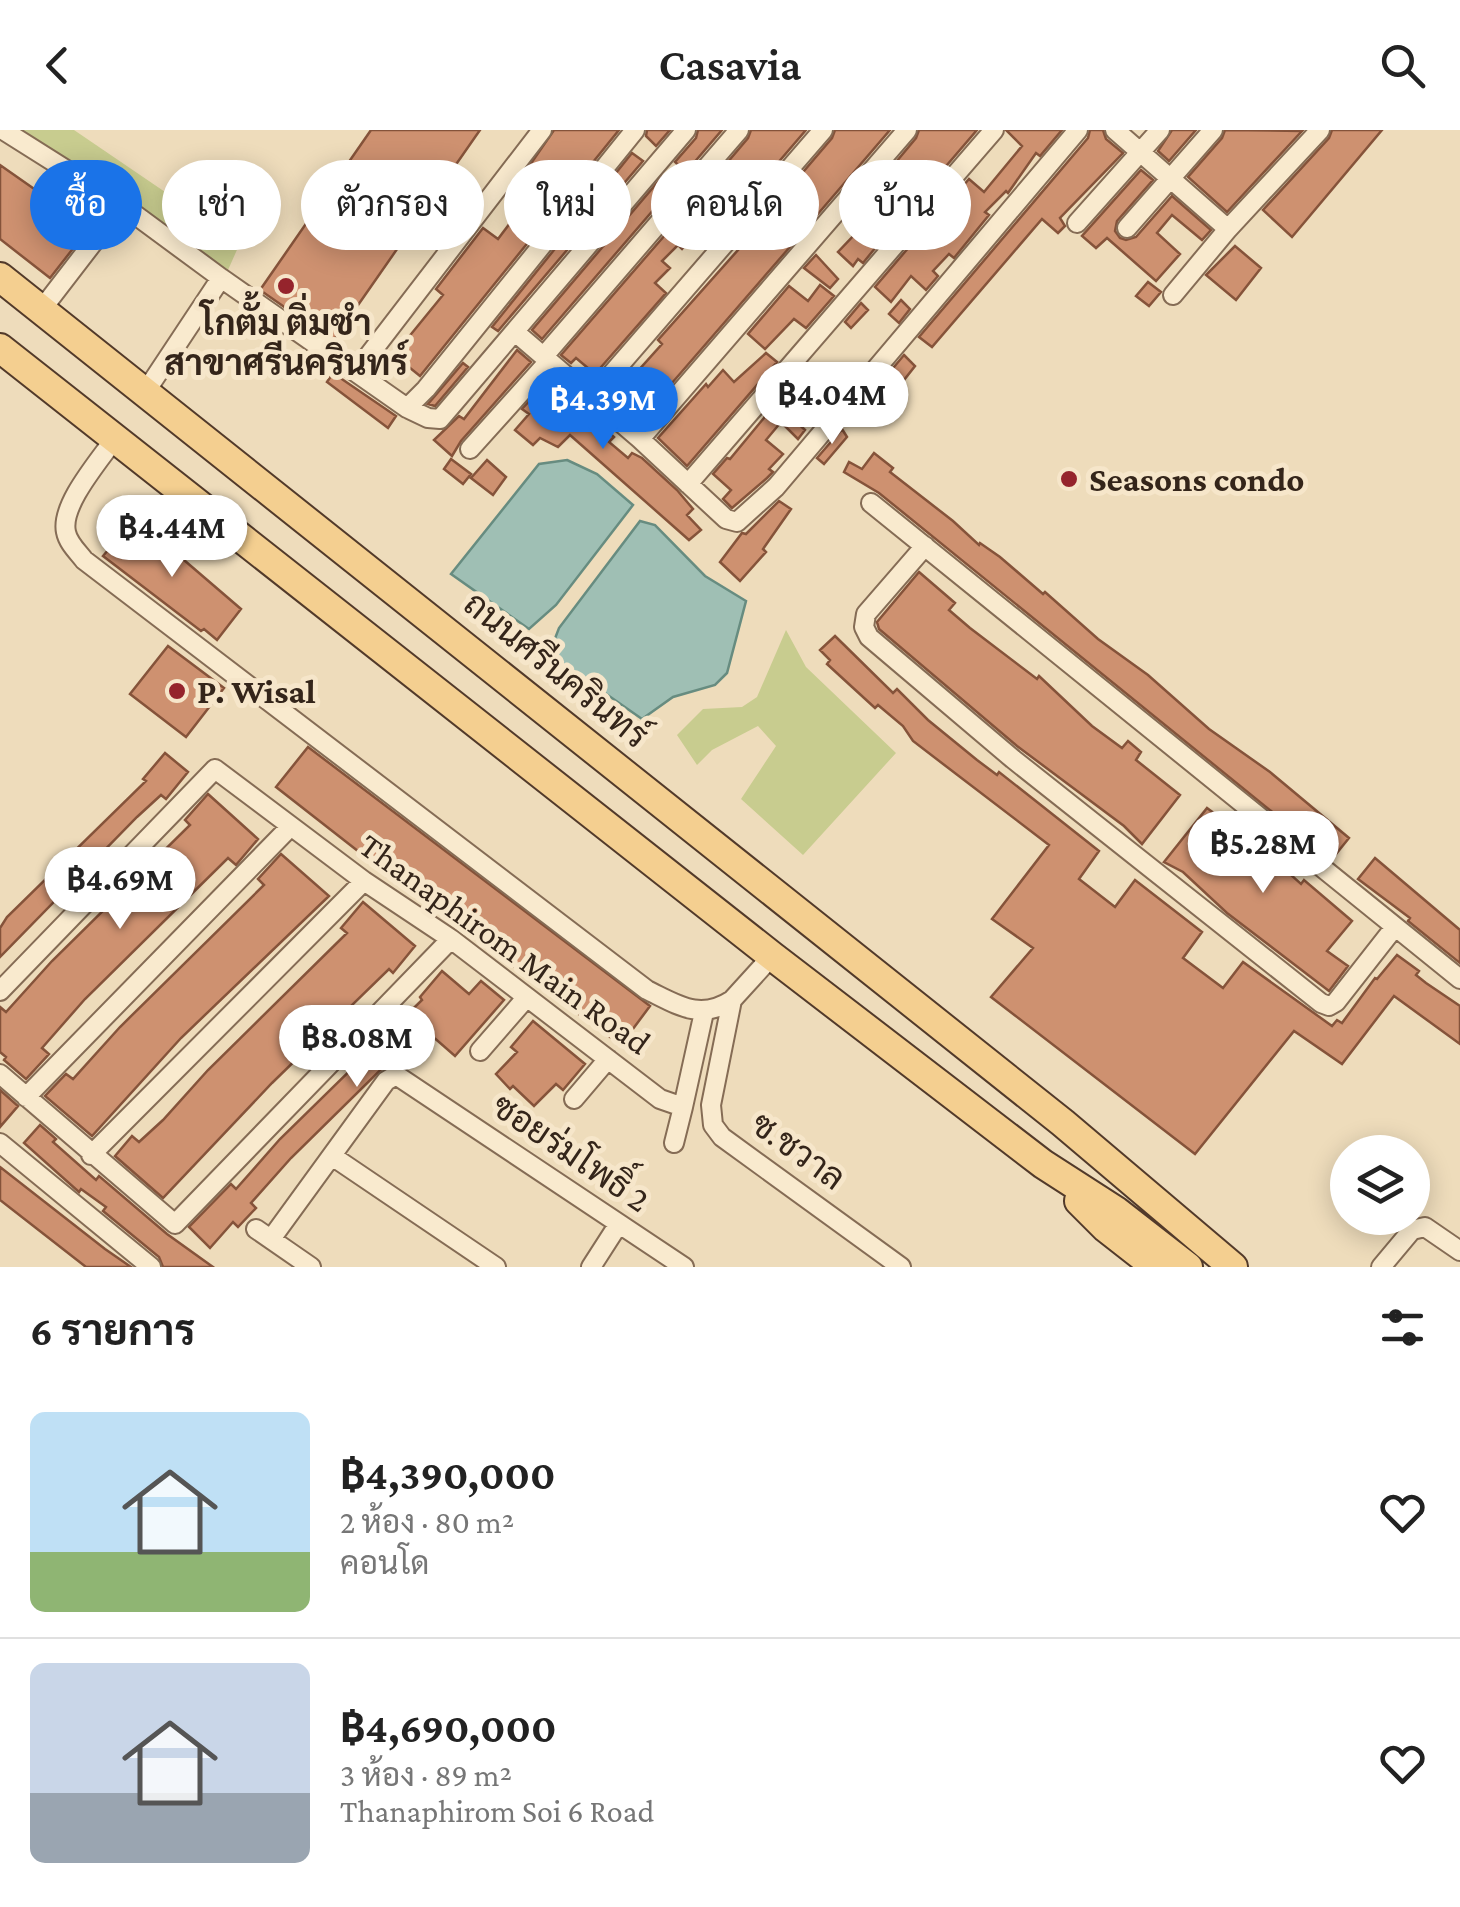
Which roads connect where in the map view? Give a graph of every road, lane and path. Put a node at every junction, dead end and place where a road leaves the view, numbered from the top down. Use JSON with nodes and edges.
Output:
{"nodes":[{"id":1,"x":2,"y":130,"type":"edge"},
{"id":2,"x":542,"y":130,"type":"edge"},
{"id":3,"x":635,"y":130,"type":"edge"},
{"id":4,"x":686,"y":130,"type":"edge"},
{"id":5,"x":740,"y":130,"type":"edge"},
{"id":6,"x":823,"y":130,"type":"edge"},
{"id":7,"x":907,"y":130,"type":"edge"},
{"id":8,"x":994,"y":130,"type":"edge"},
{"id":9,"x":1078,"y":130,"type":"edge"},
{"id":10,"x":1114,"y":130,"type":"edge"},
{"id":11,"x":1160,"y":130,"type":"edge"},
{"id":12,"x":1213,"y":130,"type":"edge"},
{"id":13,"x":1320,"y":130,"type":"edge"},
{"id":14,"x":1140,"y":153,"type":"junction"},
{"id":15,"x":50,"y":160,"type":"edge"},
{"id":16,"x":1171,"y":179,"type":"junction"},
{"id":17,"x":142,"y":220,"type":"edge"},
{"id":18,"x":1077,"y":224,"type":"dead end"},
{"id":19,"x":1127,"y":228,"type":"dead end"},
{"id":20,"x":1228,"y":229,"type":"junction"},
{"id":21,"x":87,"y":250,"type":"edge"},
{"id":22,"x":0,"y":277,"type":"edge"},
{"id":23,"x":221,"y":278,"type":"junction"},
{"id":24,"x":1173,"y":295,"type":"dead end"},
{"id":25,"x":42,"y":308,"type":"junction"},
{"id":26,"x":515,"y":332,"type":"junction"},
{"id":27,"x":0,"y":348,"type":"edge"},
{"id":28,"x":546,"y":359,"type":"junction"},
{"id":29,"x":356,"y":372,"type":"junction"},
{"id":30,"x":146,"y":391,"type":"junction"},
{"id":31,"x":590,"y":398,"type":"junction"},
{"id":32,"x":407,"y":408,"type":"junction"},
{"id":33,"x":115,"y":438,"type":"junction"},
{"id":34,"x":640,"y":439,"type":"junction"},
{"id":35,"x":470,"y":448,"type":"dead end"},
{"id":36,"x":688,"y":484,"type":"junction"},
{"id":37,"x":871,"y":503,"type":"dead end"},
{"id":38,"x":925,"y":546,"type":"junction"},
{"id":39,"x":290,"y":827,"type":"junction"},
{"id":40,"x":364,"y":881,"type":"junction"},
{"id":41,"x":1394,"y":928,"type":"junction"},
{"id":42,"x":450,"y":939,"type":"junction"},
{"id":43,"x":772,"y":956,"type":"junction"},
{"id":44,"x":1460,"y":979,"type":"edge"},
{"id":45,"x":0,"y":991,"type":"edge"},
{"id":46,"x":526,"y":997,"type":"junction"},
{"id":47,"x":732,"y":1000,"type":"junction"},
{"id":48,"x":704,"y":1012,"type":"junction"},
{"id":49,"x":480,"y":1051,"type":"dead end"},
{"id":50,"x":608,"y":1059,"type":"junction"},
{"id":51,"x":0,"y":1074,"type":"edge"},
{"id":52,"x":26,"y":1096,"type":"junction"},
{"id":53,"x":574,"y":1100,"type":"dead end"},
{"id":54,"x":683,"y":1106,"type":"junction"},
{"id":55,"x":1063,"y":1123,"type":"junction"},
{"id":56,"x":0,"y":1143,"type":"edge"},
{"id":57,"x":674,"y":1143,"type":"dead end"},
{"id":58,"x":91,"y":1155,"type":"junction"},
{"id":59,"x":332,"y":1156,"type":"junction"},
{"id":60,"x":1043,"y":1164,"type":"junction"},
{"id":61,"x":618,"y":1225,"type":"junction"},
{"id":62,"x":1460,"y":1251,"type":"edge"},
{"id":63,"x":151,"y":1267,"type":"edge"},
{"id":64,"x":311,"y":1267,"type":"edge"},
{"id":65,"x":496,"y":1267,"type":"edge"},
{"id":66,"x":591,"y":1267,"type":"edge"},
{"id":67,"x":684,"y":1267,"type":"edge"},
{"id":68,"x":901,"y":1267,"type":"edge"},
{"id":69,"x":1156,"y":1267,"type":"edge"},
{"id":70,"x":1188,"y":1267,"type":"edge"},
{"id":71,"x":1233,"y":1267,"type":"edge"},
{"id":72,"x":1256,"y":1267,"type":"edge"},
{"id":73,"x":1381,"y":1267,"type":"edge"}],
"edges":[{"from":1,"to":15,"type":"street"},
{"from":2,"to":29,"type":"street"},
{"from":3,"to":32,"type":"street"},
{"from":4,"to":26,"type":"street"},
{"from":5,"to":28,"type":"street"},
{"from":6,"to":31,"type":"street"},
{"from":7,"to":34,"type":"street"},
{"from":8,"to":36,"type":"street"},
{"from":9,"to":36,"type":"street"},
{"from":10,"to":14,"type":"street"},
{"from":11,"to":14,"type":"street"},
{"from":12,"to":16,"type":"street"},
{"from":13,"to":20,"type":"street"},
{"from":14,"to":16,"type":"street"},
{"from":14,"to":18,"type":"street"},
{"from":16,"to":19,"type":"street"},
{"from":16,"to":20,"type":"street"},
{"from":17,"to":23,"type":"street"},
{"from":20,"to":24,"type":"street"},
{"from":21,"to":25,"type":"street"},
{"from":22,"to":25,"type":"main road","name":"ถนนศรีนครินทร์"},
{"from":23,"to":29,"type":"street"},
{"from":23,"to":30,"type":"street"},
{"from":25,"to":30,"type":"main road","name":"ถนนศรีนครินทร์"},
{"from":26,"to":28,"type":"street"},
{"from":26,"to":32,"type":"street"},
{"from":27,"to":33,"type":"main road"},
{"from":28,"to":31,"type":"street"},
{"from":28,"to":35,"type":"street"},
{"from":29,"to":32,"type":"street"},
{"from":30,"to":55,"type":"main road","name":"ถนนศรีนครินทร์"},
{"from":31,"to":34,"type":"street"},
{"from":33,"to":43,"type":"main road"},
{"from":33,"to":48,"type":"street"},
{"from":34,"to":36,"type":"street"},
{"from":37,"to":38,"type":"street"},
{"from":38,"to":41,"type":"street"},
{"from":38,"to":41,"type":"street"},
{"from":39,"to":40,"type":"street","name":"Thanaphirom Main Road"},
{"from":39,"to":45,"type":"street","name":"Thanaphirom Main Road"},
{"from":39,"to":52,"type":"street"},
{"from":40,"to":42,"type":"street","name":"Thanaphirom Main Road"},
{"from":40,"to":58,"type":"street"},
{"from":41,"to":44,"type":"street"},
{"from":42,"to":46,"type":"street","name":"Thanaphirom Main Road"},
{"from":42,"to":58,"type":"street"},
{"from":43,"to":47,"type":"street"},
{"from":43,"to":60,"type":"main road"},
{"from":46,"to":49,"type":"street"},
{"from":46,"to":50,"type":"street","name":"Thanaphirom Main Road"},
{"from":47,"to":48,"type":"street"},
{"from":47,"to":68,"type":"street","name":"ซ.ชวาล"},
{"from":48,"to":54,"type":"street","name":"Thanaphirom Main Road"},
{"from":50,"to":53,"type":"street"},
{"from":50,"to":54,"type":"street","name":"Thanaphirom Main Road"},
{"from":51,"to":52,"type":"street"},
{"from":52,"to":58,"type":"street"},
{"from":54,"to":57,"type":"street"},
{"from":55,"to":71,"type":"main road","name":"ถนนศรีนครินทร์"},
{"from":55,"to":72,"type":"main road","name":"ถนนศรีนครินทร์"},
{"from":56,"to":63,"type":"street"},
{"from":59,"to":61,"type":"street","name":"ซอยร่มโพธิ์ 2"},
{"from":59,"to":64,"type":"street","name":"ซอยร่มโพธิ์ 2"},
{"from":59,"to":65,"type":"street"},
{"from":60,"to":69,"type":"main road"},
{"from":60,"to":70,"type":"main road"},
{"from":61,"to":66,"type":"street"},
{"from":61,"to":67,"type":"street","name":"ซอยร่มโพธิ์ 2"},
{"from":62,"to":73,"type":"street"}]}
